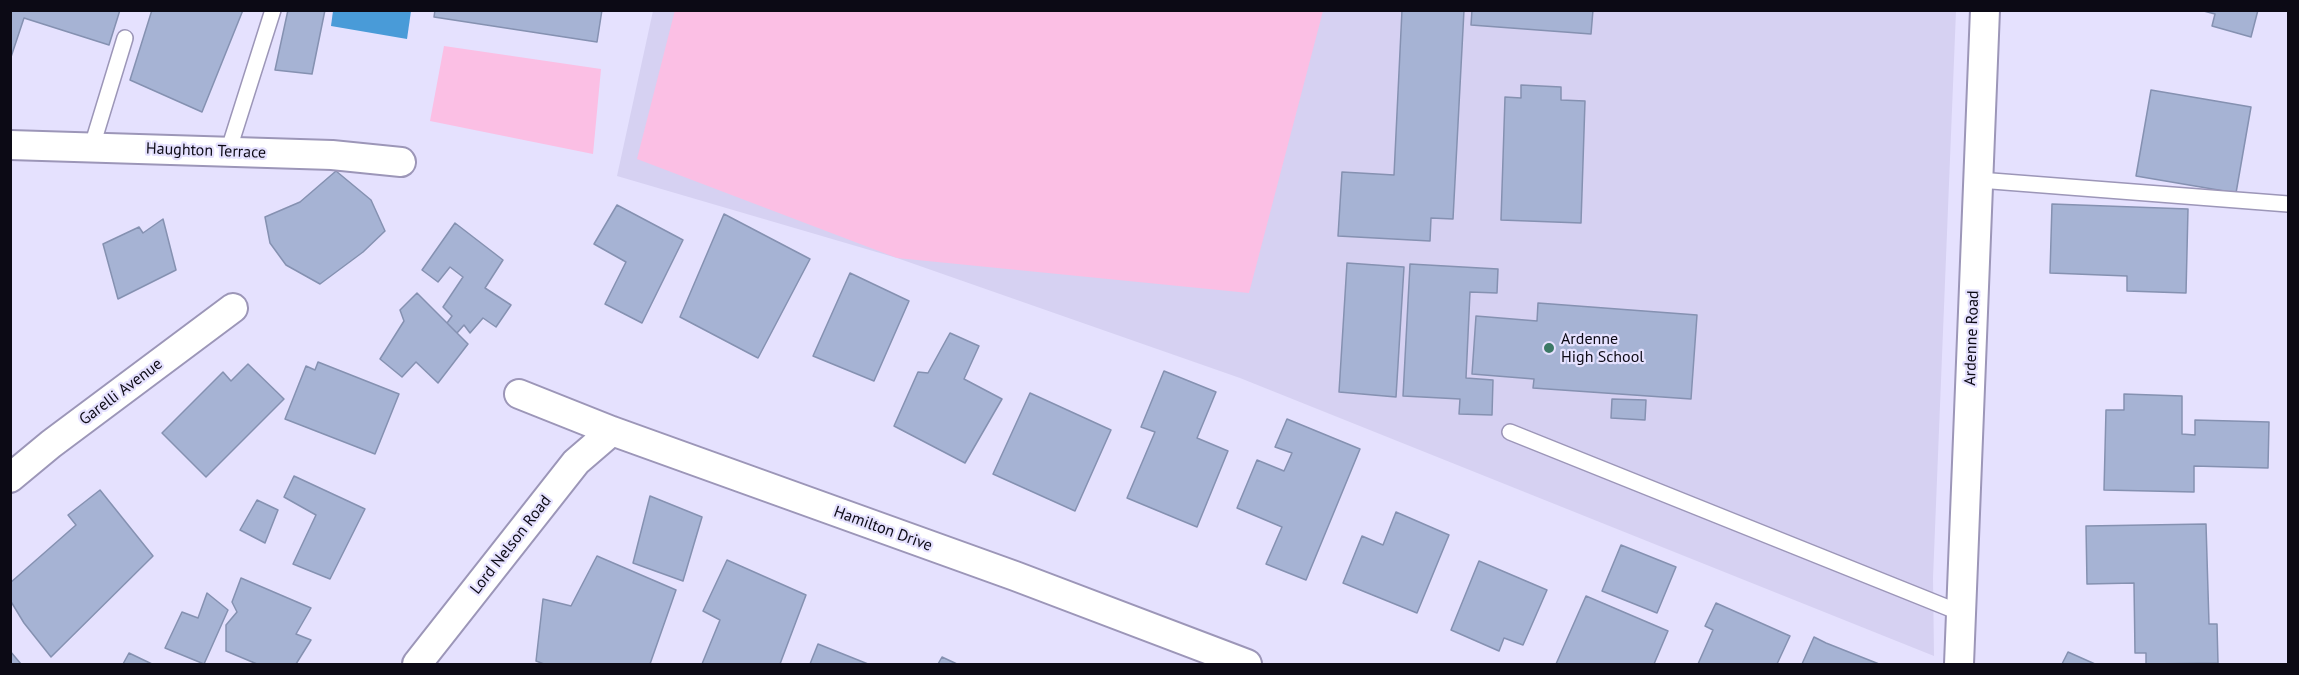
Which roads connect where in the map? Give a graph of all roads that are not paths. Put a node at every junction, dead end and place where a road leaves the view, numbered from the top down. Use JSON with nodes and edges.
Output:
{"nodes":[{"id":1,"x":273,"y":10,"type":"edge"},
{"id":2,"x":1986,"y":10,"type":"edge"},
{"id":3,"x":125,"y":38,"type":"dead end"},
{"id":4,"x":10,"y":145,"type":"edge"},
{"id":5,"x":92,"y":146,"type":"junction"},
{"id":6,"x":228,"y":152,"type":"junction"},
{"id":7,"x":401,"y":162,"type":"dead end"},
{"id":8,"x":1979,"y":180,"type":"junction"},
{"id":9,"x":2289,"y":204,"type":"edge"},
{"id":10,"x":233,"y":308,"type":"dead end"},
{"id":11,"x":519,"y":394,"type":"dead end"},
{"id":12,"x":612,"y":431,"type":"junction"},
{"id":13,"x":1510,"y":432,"type":"dead end"},
{"id":14,"x":10,"y":478,"type":"edge"},
{"id":15,"x":1961,"y":613,"type":"junction"},
{"id":16,"x":417,"y":664,"type":"edge"},
{"id":17,"x":1247,"y":664,"type":"edge"},
{"id":18,"x":1959,"y":664,"type":"edge"}],
"edges":[{"from":1,"to":6,"type":"lane"},
{"from":2,"to":8,"type":"street","name":"Ardenne Road"},
{"from":3,"to":5,"type":"lane"},
{"from":4,"to":5,"type":"street","name":"Haughton Terrace"},
{"from":5,"to":6,"type":"street","name":"Haughton Terrace"},
{"from":6,"to":7,"type":"street","name":"Haughton Terrace"},
{"from":8,"to":9,"type":"lane"},
{"from":8,"to":15,"type":"street","name":"Ardenne Road"},
{"from":10,"to":14,"type":"street","name":"Garelli Avenue"},
{"from":11,"to":12,"type":"street","name":"Hamilton Drive"},
{"from":12,"to":16,"type":"street","name":"Lord Nelson Road"},
{"from":12,"to":17,"type":"street","name":"Hamilton Drive"},
{"from":13,"to":15,"type":"lane"},
{"from":15,"to":18,"type":"street","name":"Ardenne Road"}]}
